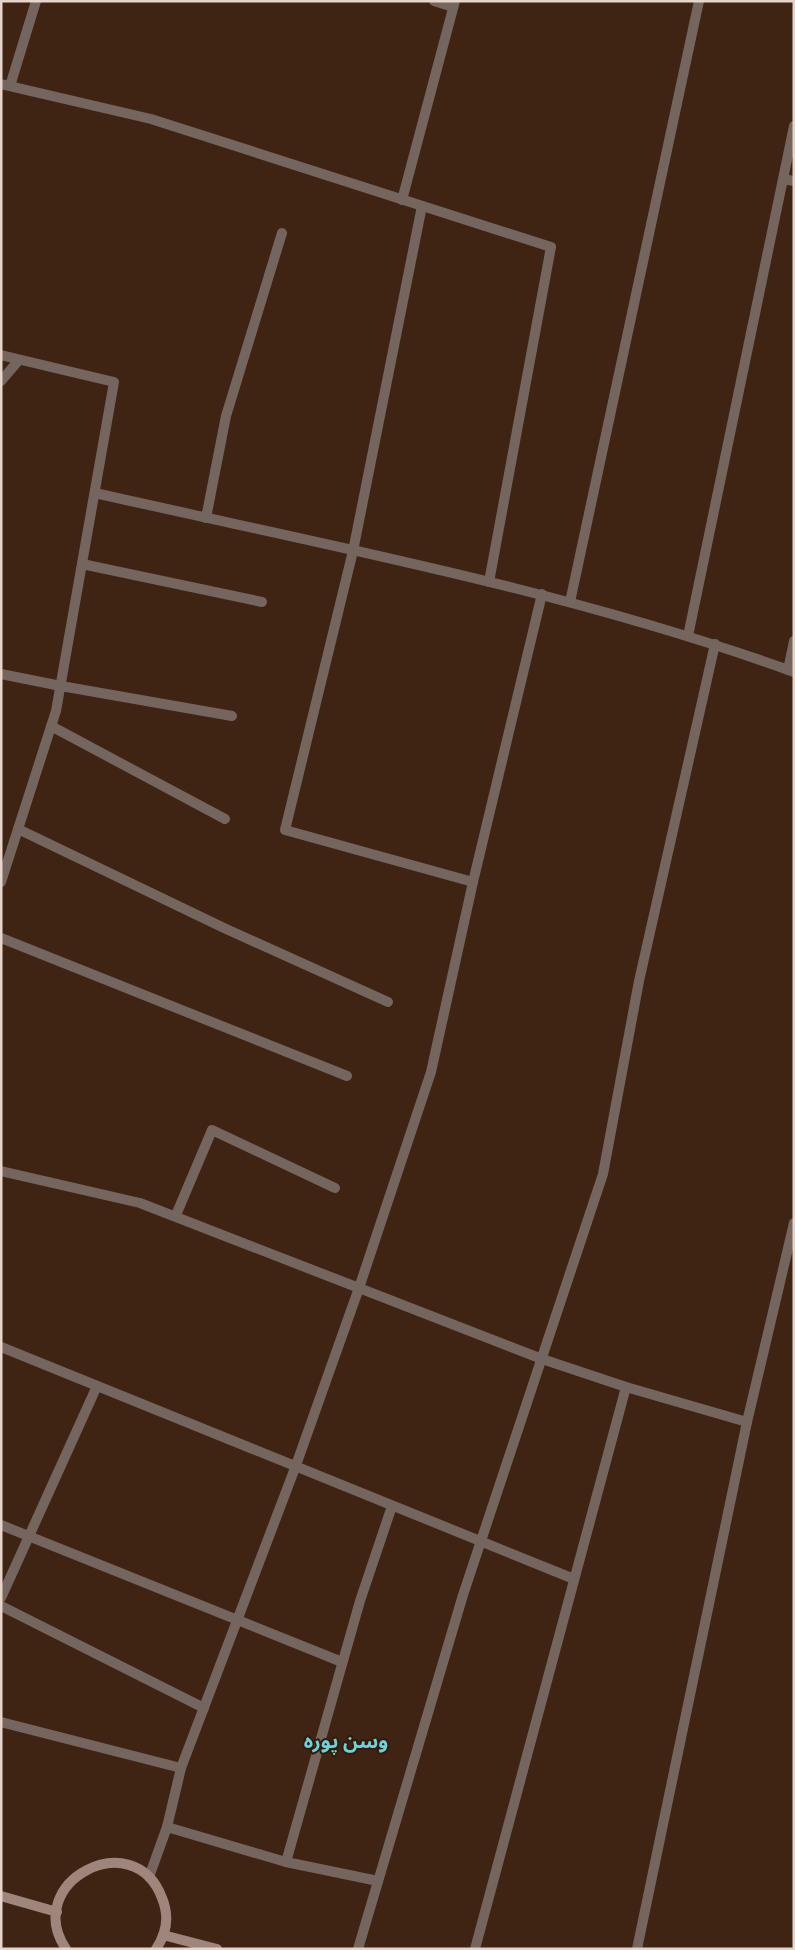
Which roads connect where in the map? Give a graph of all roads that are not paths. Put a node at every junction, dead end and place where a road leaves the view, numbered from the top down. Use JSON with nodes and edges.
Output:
{"nodes":[{"id":1,"x":36,"y":1,"type":"edge"},
{"id":2,"x":434,"y":1,"type":"edge"},
{"id":3,"x":699,"y":1,"type":"edge"},
{"id":4,"x":454,"y":4,"type":"edge"},
{"id":5,"x":6,"y":85,"type":"edge"},
{"id":6,"x":794,"y":126,"type":"edge"},
{"id":7,"x":783,"y":178,"type":"junction"},
{"id":8,"x":794,"y":181,"type":"edge"},
{"id":9,"x":402,"y":200,"type":"junction"},
{"id":10,"x":422,"y":206,"type":"junction"},
{"id":11,"x":282,"y":234,"type":"dead end"},
{"id":12,"x":1,"y":355,"type":"edge"},
{"id":13,"x":19,"y":360,"type":"junction"},
{"id":14,"x":1,"y":381,"type":"edge"},
{"id":15,"x":95,"y":493,"type":"junction"},
{"id":16,"x":206,"y":518,"type":"junction"},
{"id":17,"x":353,"y":551,"type":"junction"},
{"id":18,"x":82,"y":564,"type":"junction"},
{"id":19,"x":489,"y":582,"type":"junction"},
{"id":20,"x":542,"y":594,"type":"junction"},
{"id":21,"x":262,"y":602,"type":"dead end"},
{"id":22,"x":570,"y":602,"type":"junction"},
{"id":23,"x":688,"y":636,"type":"junction"},
{"id":24,"x":794,"y":641,"type":"edge"},
{"id":25,"x":715,"y":644,"type":"junction"},
{"id":26,"x":791,"y":671,"type":"edge"},
{"id":27,"x":1,"y":674,"type":"edge"},
{"id":28,"x":61,"y":686,"type":"junction"},
{"id":29,"x":232,"y":716,"type":"dead end"},
{"id":30,"x":51,"y":726,"type":"junction"},
{"id":31,"x":225,"y":819,"type":"dead end"},
{"id":32,"x":18,"y":829,"type":"junction"},
{"id":33,"x":1,"y":882,"type":"edge"},
{"id":34,"x":473,"y":882,"type":"junction"},
{"id":35,"x":1,"y":938,"type":"edge"},
{"id":36,"x":388,"y":1002,"type":"dead end"},
{"id":37,"x":347,"y":1076,"type":"dead end"},
{"id":38,"x":1,"y":1171,"type":"edge"},
{"id":39,"x":335,"y":1188,"type":"dead end"},
{"id":40,"x":176,"y":1215,"type":"junction"},
{"id":41,"x":794,"y":1223,"type":"edge"},
{"id":42,"x":359,"y":1288,"type":"junction"},
{"id":43,"x":1,"y":1347,"type":"edge"},
{"id":44,"x":542,"y":1359,"type":"junction"},
{"id":45,"x":96,"y":1386,"type":"junction"},
{"id":46,"x":626,"y":1388,"type":"junction"},
{"id":47,"x":747,"y":1422,"type":"junction"},
{"id":48,"x":295,"y":1468,"type":"junction"},
{"id":49,"x":392,"y":1506,"type":"junction"},
{"id":50,"x":1,"y":1525,"type":"edge"},
{"id":51,"x":29,"y":1536,"type":"junction"},
{"id":52,"x":481,"y":1541,"type":"junction"},
{"id":53,"x":574,"y":1579,"type":"junction"},
{"id":54,"x":1,"y":1598,"type":"edge"},
{"id":55,"x":1,"y":1606,"type":"edge"},
{"id":56,"x":238,"y":1621,"type":"junction"},
{"id":57,"x":342,"y":1662,"type":"junction"},
{"id":58,"x":204,"y":1708,"type":"junction"},
{"id":59,"x":1,"y":1722,"type":"edge"},
{"id":60,"x":181,"y":1768,"type":"junction"},
{"id":61,"x":167,"y":1828,"type":"junction"},
{"id":62,"x":286,"y":1862,"type":"junction"},
{"id":63,"x":149,"y":1877,"type":"junction"},
{"id":64,"x":378,"y":1880,"type":"junction"},
{"id":65,"x":1,"y":1896,"type":"edge"},
{"id":66,"x":57,"y":1912,"type":"junction"},
{"id":67,"x":163,"y":1936,"type":"junction"},
{"id":68,"x":66,"y":1949,"type":"edge"},
{"id":69,"x":156,"y":1949,"type":"edge"},
{"id":70,"x":217,"y":1949,"type":"edge"},
{"id":71,"x":358,"y":1949,"type":"edge"},
{"id":72,"x":475,"y":1949,"type":"edge"},
{"id":73,"x":637,"y":1949,"type":"edge"}],
"edges":[{"from":1,"to":5,"type":"street"},
{"from":2,"to":4,"type":"street"},
{"from":3,"to":22,"type":"street"},
{"from":4,"to":9,"type":"street"},
{"from":5,"to":9,"type":"street"},
{"from":6,"to":7,"type":"street"},
{"from":7,"to":8,"type":"street"},
{"from":7,"to":23,"type":"street"},
{"from":9,"to":10,"type":"street"},
{"from":10,"to":17,"type":"street"},
{"from":10,"to":19,"type":"street"},
{"from":11,"to":16,"type":"street"},
{"from":12,"to":13,"type":"street"},
{"from":13,"to":14,"type":"street"},
{"from":13,"to":15,"type":"street"},
{"from":15,"to":16,"type":"street"},
{"from":15,"to":18,"type":"street"},
{"from":16,"to":17,"type":"street"},
{"from":17,"to":19,"type":"street"},
{"from":17,"to":34,"type":"street"},
{"from":18,"to":21,"type":"street"},
{"from":18,"to":28,"type":"street"},
{"from":19,"to":20,"type":"street"},
{"from":20,"to":22,"type":"street"},
{"from":20,"to":34,"type":"street"},
{"from":22,"to":23,"type":"street"},
{"from":23,"to":25,"type":"street"},
{"from":24,"to":26,"type":"street"},
{"from":25,"to":26,"type":"street"},
{"from":25,"to":44,"type":"street"},
{"from":27,"to":28,"type":"street"},
{"from":28,"to":29,"type":"street"},
{"from":28,"to":30,"type":"street"},
{"from":30,"to":31,"type":"street"},
{"from":30,"to":32,"type":"street"},
{"from":32,"to":33,"type":"street"},
{"from":32,"to":36,"type":"street"},
{"from":34,"to":42,"type":"street"},
{"from":35,"to":37,"type":"street"},
{"from":38,"to":40,"type":"street"},
{"from":39,"to":40,"type":"street"},
{"from":40,"to":42,"type":"street"},
{"from":41,"to":47,"type":"street"},
{"from":42,"to":44,"type":"street"},
{"from":42,"to":48,"type":"street"},
{"from":43,"to":45,"type":"street"},
{"from":44,"to":46,"type":"street"},
{"from":44,"to":52,"type":"street"},
{"from":45,"to":48,"type":"street"},
{"from":45,"to":51,"type":"street"},
{"from":46,"to":47,"type":"street"},
{"from":46,"to":53,"type":"street"},
{"from":47,"to":73,"type":"street"},
{"from":48,"to":49,"type":"street"},
{"from":48,"to":56,"type":"street"},
{"from":49,"to":52,"type":"street"},
{"from":49,"to":57,"type":"street"},
{"from":50,"to":51,"type":"street"},
{"from":51,"to":54,"type":"street"},
{"from":51,"to":56,"type":"street"},
{"from":52,"to":53,"type":"street"},
{"from":52,"to":64,"type":"street"},
{"from":53,"to":72,"type":"street"},
{"from":55,"to":58,"type":"street"},
{"from":56,"to":57,"type":"street"},
{"from":56,"to":58,"type":"street"},
{"from":57,"to":62,"type":"street"},
{"from":58,"to":60,"type":"street"},
{"from":59,"to":60,"type":"street"},
{"from":60,"to":61,"type":"street"},
{"from":61,"to":62,"type":"street"},
{"from":61,"to":63,"type":"street"},
{"from":62,"to":64,"type":"street"},
{"from":63,"to":66,"type":"street"},
{"from":63,"to":67,"type":"street"},
{"from":64,"to":71,"type":"street"},
{"from":65,"to":66,"type":"street"},
{"from":66,"to":68,"type":"street"},
{"from":67,"to":69,"type":"street"},
{"from":67,"to":70,"type":"street"}]}
